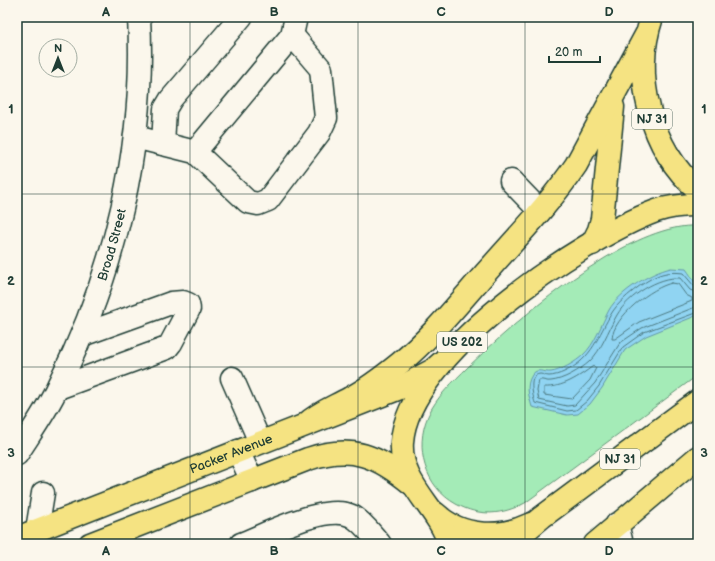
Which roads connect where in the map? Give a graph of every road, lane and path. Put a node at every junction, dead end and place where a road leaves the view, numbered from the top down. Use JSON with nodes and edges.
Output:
{"nodes":[{"id":1,"x":139,"y":17,"type":"edge"},
{"id":2,"x":241,"y":17,"type":"edge"},
{"id":3,"x":294,"y":26,"type":"edge"},
{"id":4,"x":649,"y":26,"type":"edge"},
{"id":5,"x":616,"y":92,"type":"junction"},
{"id":6,"x":135,"y":137,"type":"junction"},
{"id":7,"x":163,"y":144,"type":"junction"},
{"id":8,"x":195,"y":152,"type":"junction"},
{"id":9,"x":511,"y":181,"type":"dead end"},
{"id":10,"x":698,"y":190,"type":"edge"},
{"id":11,"x":698,"y":206,"type":"edge"},
{"id":12,"x":540,"y":211,"type":"junction"},
{"id":13,"x":592,"y":244,"type":"junction"},
{"id":14,"x":82,"y":335,"type":"junction"},
{"id":15,"x":441,"y":363,"type":"junction"},
{"id":16,"x":232,"y":378,"type":"dead end"},
{"id":17,"x":58,"y":388,"type":"junction"},
{"id":18,"x":698,"y":401,"type":"edge"},
{"id":19,"x":698,"y":415,"type":"edge"},
{"id":20,"x":306,"y":424,"type":"junction"},
{"id":21,"x":658,"y":431,"type":"junction"},
{"id":22,"x":260,"y":442,"type":"junction"},
{"id":23,"x":238,"y":451,"type":"junction"},
{"id":24,"x":17,"y":454,"type":"edge"},
{"id":25,"x":698,"y":457,"type":"edge"},
{"id":26,"x":252,"y":481,"type":"junction"},
{"id":27,"x":412,"y":484,"type":"junction"},
{"id":28,"x":43,"y":493,"type":"dead end"},
{"id":29,"x":428,"y":507,"type":"junction"},
{"id":30,"x":542,"y":517,"type":"junction"},
{"id":31,"x":37,"y":530,"type":"junction"},
{"id":32,"x":619,"y":534,"type":"edge"},
{"id":33,"x":17,"y":538,"type":"edge"},
{"id":34,"x":102,"y":542,"type":"edge"},
{"id":35,"x":241,"y":544,"type":"edge"},
{"id":36,"x":380,"y":544,"type":"edge"},
{"id":37,"x":449,"y":544,"type":"edge"},
{"id":38,"x":514,"y":544,"type":"edge"},
{"id":39,"x":595,"y":544,"type":"edge"}],
"edges":[{"from":1,"to":6,"type":"street","name":"Broad Street"},
{"from":2,"to":7,"type":"street"},
{"from":3,"to":8,"type":"street"},
{"from":3,"to":8,"type":"street"},
{"from":4,"to":5,"type":"main road","number":"NJ 31"},
{"from":4,"to":10,"type":"main road","name":"NJ 31","number":"NJ 31"},
{"from":5,"to":12,"type":"main road"},
{"from":5,"to":13,"type":"main road","number":"NJ 31"},
{"from":6,"to":7,"type":"street"},
{"from":6,"to":14,"type":"street","name":"Broad Street"},
{"from":7,"to":8,"type":"street"},
{"from":9,"to":12,"type":"street"},
{"from":11,"to":13,"type":"main road","number":"US 202"},
{"from":12,"to":20,"type":"main road"},
{"from":13,"to":15,"type":"main road","name":"US 202","number":"US 202"},
{"from":14,"to":17,"type":"street","name":"Broad Street"},
{"from":14,"to":17,"type":"street"},
{"from":15,"to":20,"type":"main road","name":"Packer Avenue"},
{"from":15,"to":27,"type":"main road","name":"US 202","number":"US 202"},
{"from":16,"to":22,"type":"street"},
{"from":17,"to":24,"type":"street","name":"Broad Street"},
{"from":18,"to":21,"type":"main road","number":"NJ 31"},
{"from":19,"to":21,"type":"main road"},
{"from":20,"to":22,"type":"main road","name":"Packer Avenue"},
{"from":21,"to":30,"type":"main road","number":"NJ 31"},
{"from":22,"to":23,"type":"main road","name":"Packer Avenue"},
{"from":23,"to":26,"type":"street"},
{"from":23,"to":31,"type":"main road","name":"Packer Avenue"},
{"from":25,"to":32,"type":"main road"},
{"from":26,"to":27,"type":"main road"},
{"from":26,"to":34,"type":"main road"},
{"from":27,"to":29,"type":"main road","name":"US 202","number":"US 202"},
{"from":28,"to":31,"type":"street"},
{"from":29,"to":30,"type":"main road"},
{"from":29,"to":37,"type":"main road","name":"US 202","number":"US 202"},
{"from":30,"to":38,"type":"main road","number":"NJ 31"},
{"from":31,"to":33,"type":"main road","name":"Packer Avenue"},
{"from":32,"to":39,"type":"main road"},
{"from":35,"to":36,"type":"street"}]}
